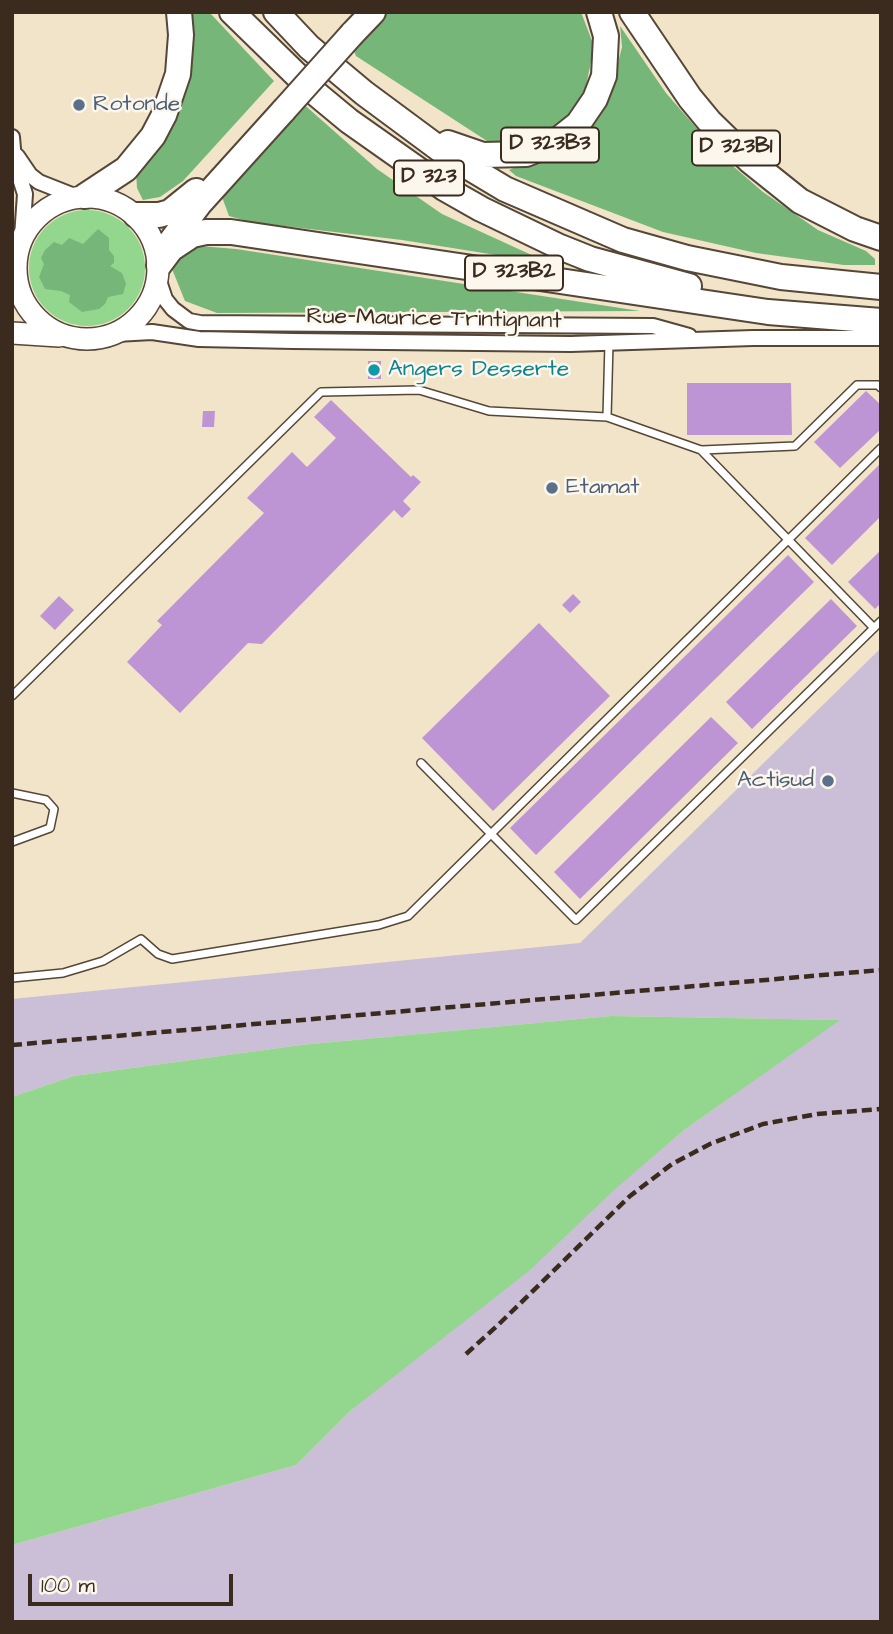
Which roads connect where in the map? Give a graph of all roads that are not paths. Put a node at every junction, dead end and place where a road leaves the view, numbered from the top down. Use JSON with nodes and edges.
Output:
{"nodes":[{"id":1,"x":179,"y":12,"type":"edge"},
{"id":2,"x":232,"y":12,"type":"edge"},
{"id":3,"x":275,"y":12,"type":"edge"},
{"id":4,"x":373,"y":12,"type":"edge"},
{"id":5,"x":599,"y":12,"type":"edge"},
{"id":6,"x":632,"y":12,"type":"edge"},
{"id":7,"x":351,"y":24,"type":"edge"},
{"id":8,"x":280,"y":106,"type":"junction"},
{"id":9,"x":403,"y":122,"type":"junction"},
{"id":10,"x":13,"y":143,"type":"edge"},
{"id":11,"x":81,"y":196,"type":"junction"},
{"id":12,"x":135,"y":215,"type":"junction"},
{"id":13,"x":22,"y":237,"type":"junction"},
{"id":14,"x":881,"y":238,"type":"edge"},
{"id":15,"x":14,"y":271,"type":"edge"},
{"id":16,"x":158,"y":271,"type":"junction"},
{"id":17,"x":881,"y":287,"type":"edge"},
{"id":18,"x":881,"y":311,"type":"edge"},
{"id":19,"x":881,"y":321,"type":"edge"},
{"id":20,"x":609,"y":325,"type":"junction"},
{"id":21,"x":12,"y":333,"type":"edge"},
{"id":22,"x":116,"y":334,"type":"junction"},
{"id":23,"x":67,"y":337,"type":"junction"},
{"id":24,"x":753,"y":338,"type":"junction"},
{"id":25,"x":881,"y":338,"type":"edge"},
{"id":26,"x":609,"y":343,"type":"junction"},
{"id":27,"x":881,"y":388,"type":"edge"},
{"id":28,"x":607,"y":417,"type":"junction"},
{"id":29,"x":881,"y":448,"type":"edge"},
{"id":30,"x":701,"y":450,"type":"junction"},
{"id":31,"x":789,"y":539,"type":"junction"},
{"id":32,"x":881,"y":621,"type":"edge"},
{"id":33,"x":874,"y":628,"type":"junction"},
{"id":34,"x":12,"y":696,"type":"edge"},
{"id":35,"x":421,"y":763,"type":"dead end"},
{"id":36,"x":12,"y":793,"type":"edge"},
{"id":37,"x":490,"y":835,"type":"junction"},
{"id":38,"x":12,"y":842,"type":"edge"},
{"id":39,"x":12,"y":978,"type":"edge"}],
"edges":[{"from":1,"to":11,"type":"highway"},
{"from":2,"to":18,"type":"highway","number":"D 323"},
{"from":3,"to":9,"type":"highway","number":"D 323"},
{"from":4,"to":7,"type":"highway"},
{"from":5,"to":9,"type":"highway","number":"D 323B3"},
{"from":6,"to":14,"type":"highway","number":"D 323B1"},
{"from":7,"to":8,"type":"highway","bridge":true},
{"from":8,"to":12,"type":"highway"},
{"from":8,"to":16,"type":"highway"},
{"from":9,"to":17,"type":"highway","number":"D 323"},
{"from":10,"to":11,"type":"street"},
{"from":10,"to":13,"type":"street"},
{"from":11,"to":12,"type":"main road"},
{"from":11,"to":13,"type":"main road"},
{"from":12,"to":16,"type":"main road"},
{"from":13,"to":15,"type":"main road"},
{"from":15,"to":23,"type":"main road"},
{"from":16,"to":19,"type":"highway","number":"D 323B2"},
{"from":16,"to":20,"type":"street","name":"Rue Maurice Trintignant"},
{"from":16,"to":22,"type":"main road"},
{"from":20,"to":24,"type":"street","name":"Rue Maurice Trintignant"},
{"from":20,"to":26,"type":"lane"},
{"from":21,"to":23,"type":"main road"},
{"from":22,"to":23,"type":"main road"},
{"from":22,"to":26,"type":"street","name":"Rue Maurice Trintignant"},
{"from":24,"to":25,"type":"street","name":"Rue Maurice Trintignant"},
{"from":24,"to":26,"type":"street","name":"Rue Maurice Trintignant"},
{"from":26,"to":28,"type":"lane"},
{"from":27,"to":30,"type":"lane"},
{"from":28,"to":30,"type":"lane"},
{"from":28,"to":34,"type":"lane"},
{"from":29,"to":31,"type":"lane"},
{"from":30,"to":31,"type":"lane"},
{"from":31,"to":33,"type":"lane"},
{"from":31,"to":37,"type":"lane"},
{"from":32,"to":33,"type":"lane"},
{"from":33,"to":37,"type":"lane"},
{"from":35,"to":37,"type":"lane"},
{"from":36,"to":38,"type":"lane"},
{"from":37,"to":39,"type":"lane"}]}
